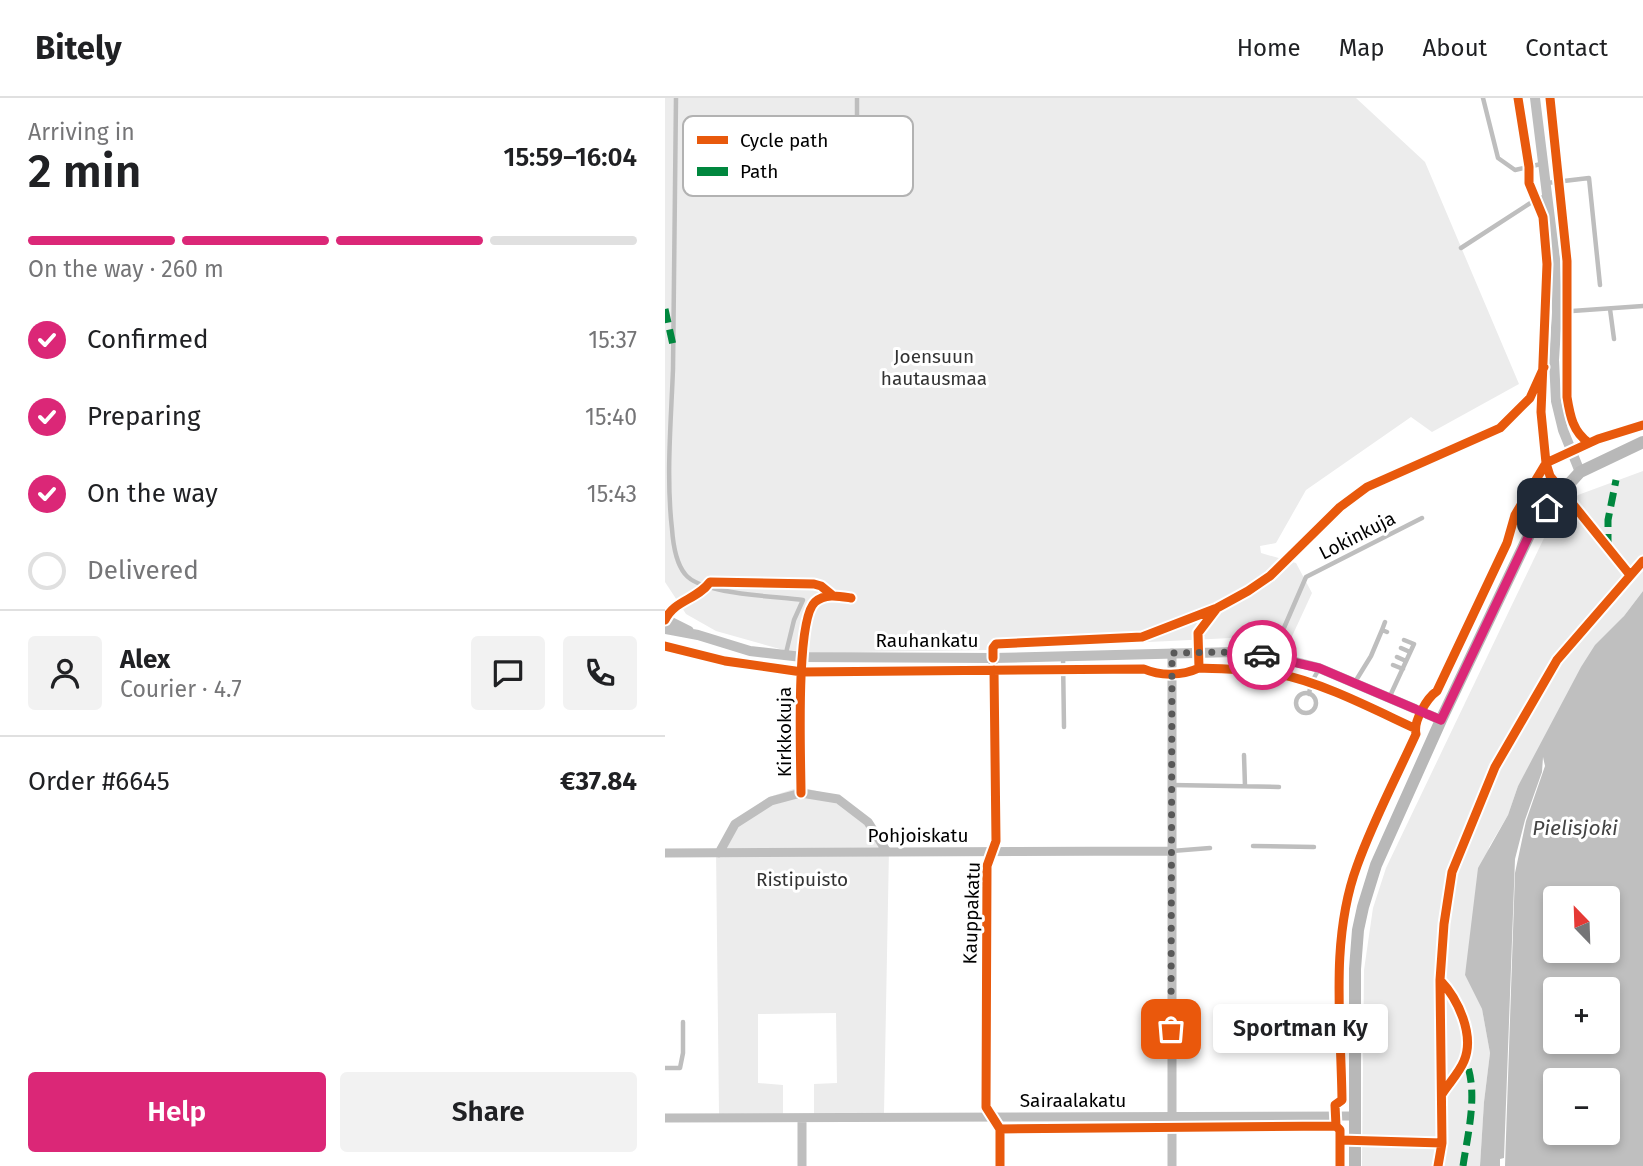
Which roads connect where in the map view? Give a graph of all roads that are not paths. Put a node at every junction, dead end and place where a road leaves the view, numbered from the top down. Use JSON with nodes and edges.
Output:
{"nodes":[{"id":1,"x":676,"y":98,"type":"edge"},
{"id":2,"x":857,"y":98,"type":"edge"},
{"id":3,"x":1483,"y":98,"type":"edge"},
{"id":4,"x":1535,"y":98,"type":"edge"},
{"id":5,"x":857,"y":116,"type":"edge"},
{"id":6,"x":1542,"y":163,"type":"junction"},
{"id":7,"x":1546,"y":183,"type":"junction"},
{"id":8,"x":1548,"y":196,"type":"junction"},
{"id":9,"x":1461,"y":248,"type":"dead end"},
{"id":10,"x":1600,"y":285,"type":"dead end"},
{"id":11,"x":1643,"y":306,"type":"edge"},
{"id":12,"x":1610,"y":309,"type":"junction"},
{"id":13,"x":1557,"y":312,"type":"junction"},
{"id":14,"x":1614,"y":339,"type":"dead end"},
{"id":15,"x":1643,"y":442,"type":"edge"},
{"id":16,"x":1580,"y":472,"type":"junction"},
{"id":17,"x":1422,"y":518,"type":"dead end"},
{"id":18,"x":665,"y":618,"type":"edge"},
{"id":19,"x":1385,"y":622,"type":"dead end"},
{"id":20,"x":665,"y":629,"type":"edge"},
{"id":21,"x":698,"y":635,"type":"junction"},
{"id":22,"x":1404,"y":640,"type":"dead end"},
{"id":23,"x":1401,"y":648,"type":"dead end"},
{"id":24,"x":1411,"y":652,"type":"junction"},
{"id":25,"x":1172,"y":653,"type":"junction"},
{"id":26,"x":786,"y":656,"type":"junction"},
{"id":27,"x":1063,"y":656,"type":"junction"},
{"id":28,"x":1276,"y":657,"type":"junction"},
{"id":29,"x":1397,"y":657,"type":"dead end"},
{"id":30,"x":993,"y":658,"type":"junction"},
{"id":31,"x":1406,"y":661,"type":"junction"},
{"id":32,"x":1393,"y":665,"type":"dead end"},
{"id":33,"x":1319,"y":668,"type":"junction"},
{"id":34,"x":1403,"y":669,"type":"junction"},
{"id":35,"x":1355,"y":683,"type":"junction"},
{"id":36,"x":1309,"y":694,"type":"junction"},
{"id":37,"x":1389,"y":697,"type":"junction"},
{"id":38,"x":1441,"y":720,"type":"junction"},
{"id":39,"x":1064,"y":727,"type":"dead end"},
{"id":40,"x":1244,"y":755,"type":"dead end"},
{"id":41,"x":1171,"y":785,"type":"junction"},
{"id":42,"x":1245,"y":786,"type":"junction"},
{"id":43,"x":1279,"y":787,"type":"dead end"},
{"id":44,"x":1253,"y":846,"type":"dead end"},
{"id":45,"x":1314,"y":847,"type":"dead end"},
{"id":46,"x":1210,"y":848,"type":"dead end"},
{"id":47,"x":1171,"y":851,"type":"junction"},
{"id":48,"x":887,"y":852,"type":"junction"},
{"id":49,"x":991,"y":852,"type":"junction"},
{"id":50,"x":665,"y":853,"type":"edge"},
{"id":51,"x":719,"y":853,"type":"junction"},
{"id":52,"x":683,"y":1022,"type":"dead end"},
{"id":53,"x":665,"y":1068,"type":"edge"},
{"id":54,"x":1355,"y":1116,"type":"junction"},
{"id":55,"x":665,"y":1118,"type":"edge"},
{"id":56,"x":802,"y":1118,"type":"junction"},
{"id":57,"x":992,"y":1118,"type":"junction"},
{"id":58,"x":1171,"y":1118,"type":"junction"},
{"id":59,"x":802,"y":1166,"type":"edge"},
{"id":60,"x":1000,"y":1166,"type":"edge"},
{"id":61,"x":1172,"y":1166,"type":"edge"},
{"id":62,"x":1355,"y":1166,"type":"edge"}],
"edges":[{"from":1,"to":26,"type":"lane"},
{"from":2,"to":5,"type":"lane"},
{"from":3,"to":6,"type":"lane"},
{"from":4,"to":6,"type":"street"},
{"from":6,"to":7,"type":"street"},
{"from":7,"to":8,"type":"street"},
{"from":7,"to":10,"type":"lane"},
{"from":8,"to":9,"type":"lane"},
{"from":8,"to":13,"type":"street"},
{"from":11,"to":12,"type":"lane"},
{"from":12,"to":13,"type":"lane"},
{"from":12,"to":14,"type":"lane"},
{"from":13,"to":16,"type":"street"},
{"from":15,"to":16,"type":"main road"},
{"from":16,"to":38,"type":"main road"},
{"from":17,"to":28,"type":"lane","name":"Lokinkuja"},
{"from":18,"to":21,"type":"street","name":"Rauhankatu"},
{"from":19,"to":35,"type":"lane"},
{"from":20,"to":21,"type":"street","name":"Rauhankatu"},
{"from":21,"to":26,"type":"street","name":"Rauhankatu"},
{"from":22,"to":24,"type":"lane"},
{"from":23,"to":24,"type":"lane"},
{"from":24,"to":31,"type":"lane"},
{"from":25,"to":27,"type":"street","name":"Rauhankatu"},
{"from":25,"to":28,"type":"street","name":"Rauhankatu"},
{"from":25,"to":41,"type":"street"},
{"from":26,"to":30,"type":"street","name":"Rauhankatu"},
{"from":27,"to":30,"type":"street","name":"Rauhankatu"},
{"from":27,"to":39,"type":"lane"},
{"from":28,"to":33,"type":"street","name":"Rauhankatu"},
{"from":29,"to":31,"type":"lane"},
{"from":30,"to":49,"type":"street","name":"Kauppakatu"},
{"from":31,"to":34,"type":"lane"},
{"from":32,"to":34,"type":"lane"},
{"from":33,"to":35,"type":"street","name":"Rauhankatu"},
{"from":33,"to":36,"type":"lane"},
{"from":34,"to":37,"type":"lane"},
{"from":35,"to":37,"type":"street","name":"Rauhankatu"},
{"from":36,"to":36,"type":"lane"},
{"from":37,"to":38,"type":"street","name":"Rauhankatu"},
{"from":38,"to":54,"type":"main road"},
{"from":40,"to":42,"type":"lane"},
{"from":41,"to":42,"type":"lane"},
{"from":41,"to":47,"type":"street"},
{"from":42,"to":43,"type":"lane"},
{"from":44,"to":45,"type":"lane"},
{"from":46,"to":47,"type":"lane"},
{"from":47,"to":49,"type":"street","name":"Pohjoiskatu"},
{"from":47,"to":58,"type":"street"},
{"from":48,"to":49,"type":"street","name":"Pohjoiskatu"},
{"from":48,"to":51,"type":"street","name":"Pohjoiskatu"},
{"from":48,"to":51,"type":"street","name":"Kirkkokuja"},
{"from":49,"to":57,"type":"street","name":"Kauppakatu"},
{"from":50,"to":51,"type":"street","name":"Pohjoiskatu"},
{"from":52,"to":53,"type":"lane"},
{"from":54,"to":58,"type":"street","name":"Sairaalakatu"},
{"from":54,"to":62,"type":"main road"},
{"from":55,"to":56,"type":"street","name":"Sairaalakatu"},
{"from":56,"to":57,"type":"street","name":"Sairaalakatu"},
{"from":56,"to":59,"type":"street"},
{"from":57,"to":58,"type":"street","name":"Sairaalakatu"},
{"from":57,"to":60,"type":"street","name":"Kauppakatu"},
{"from":58,"to":61,"type":"street"}]}
